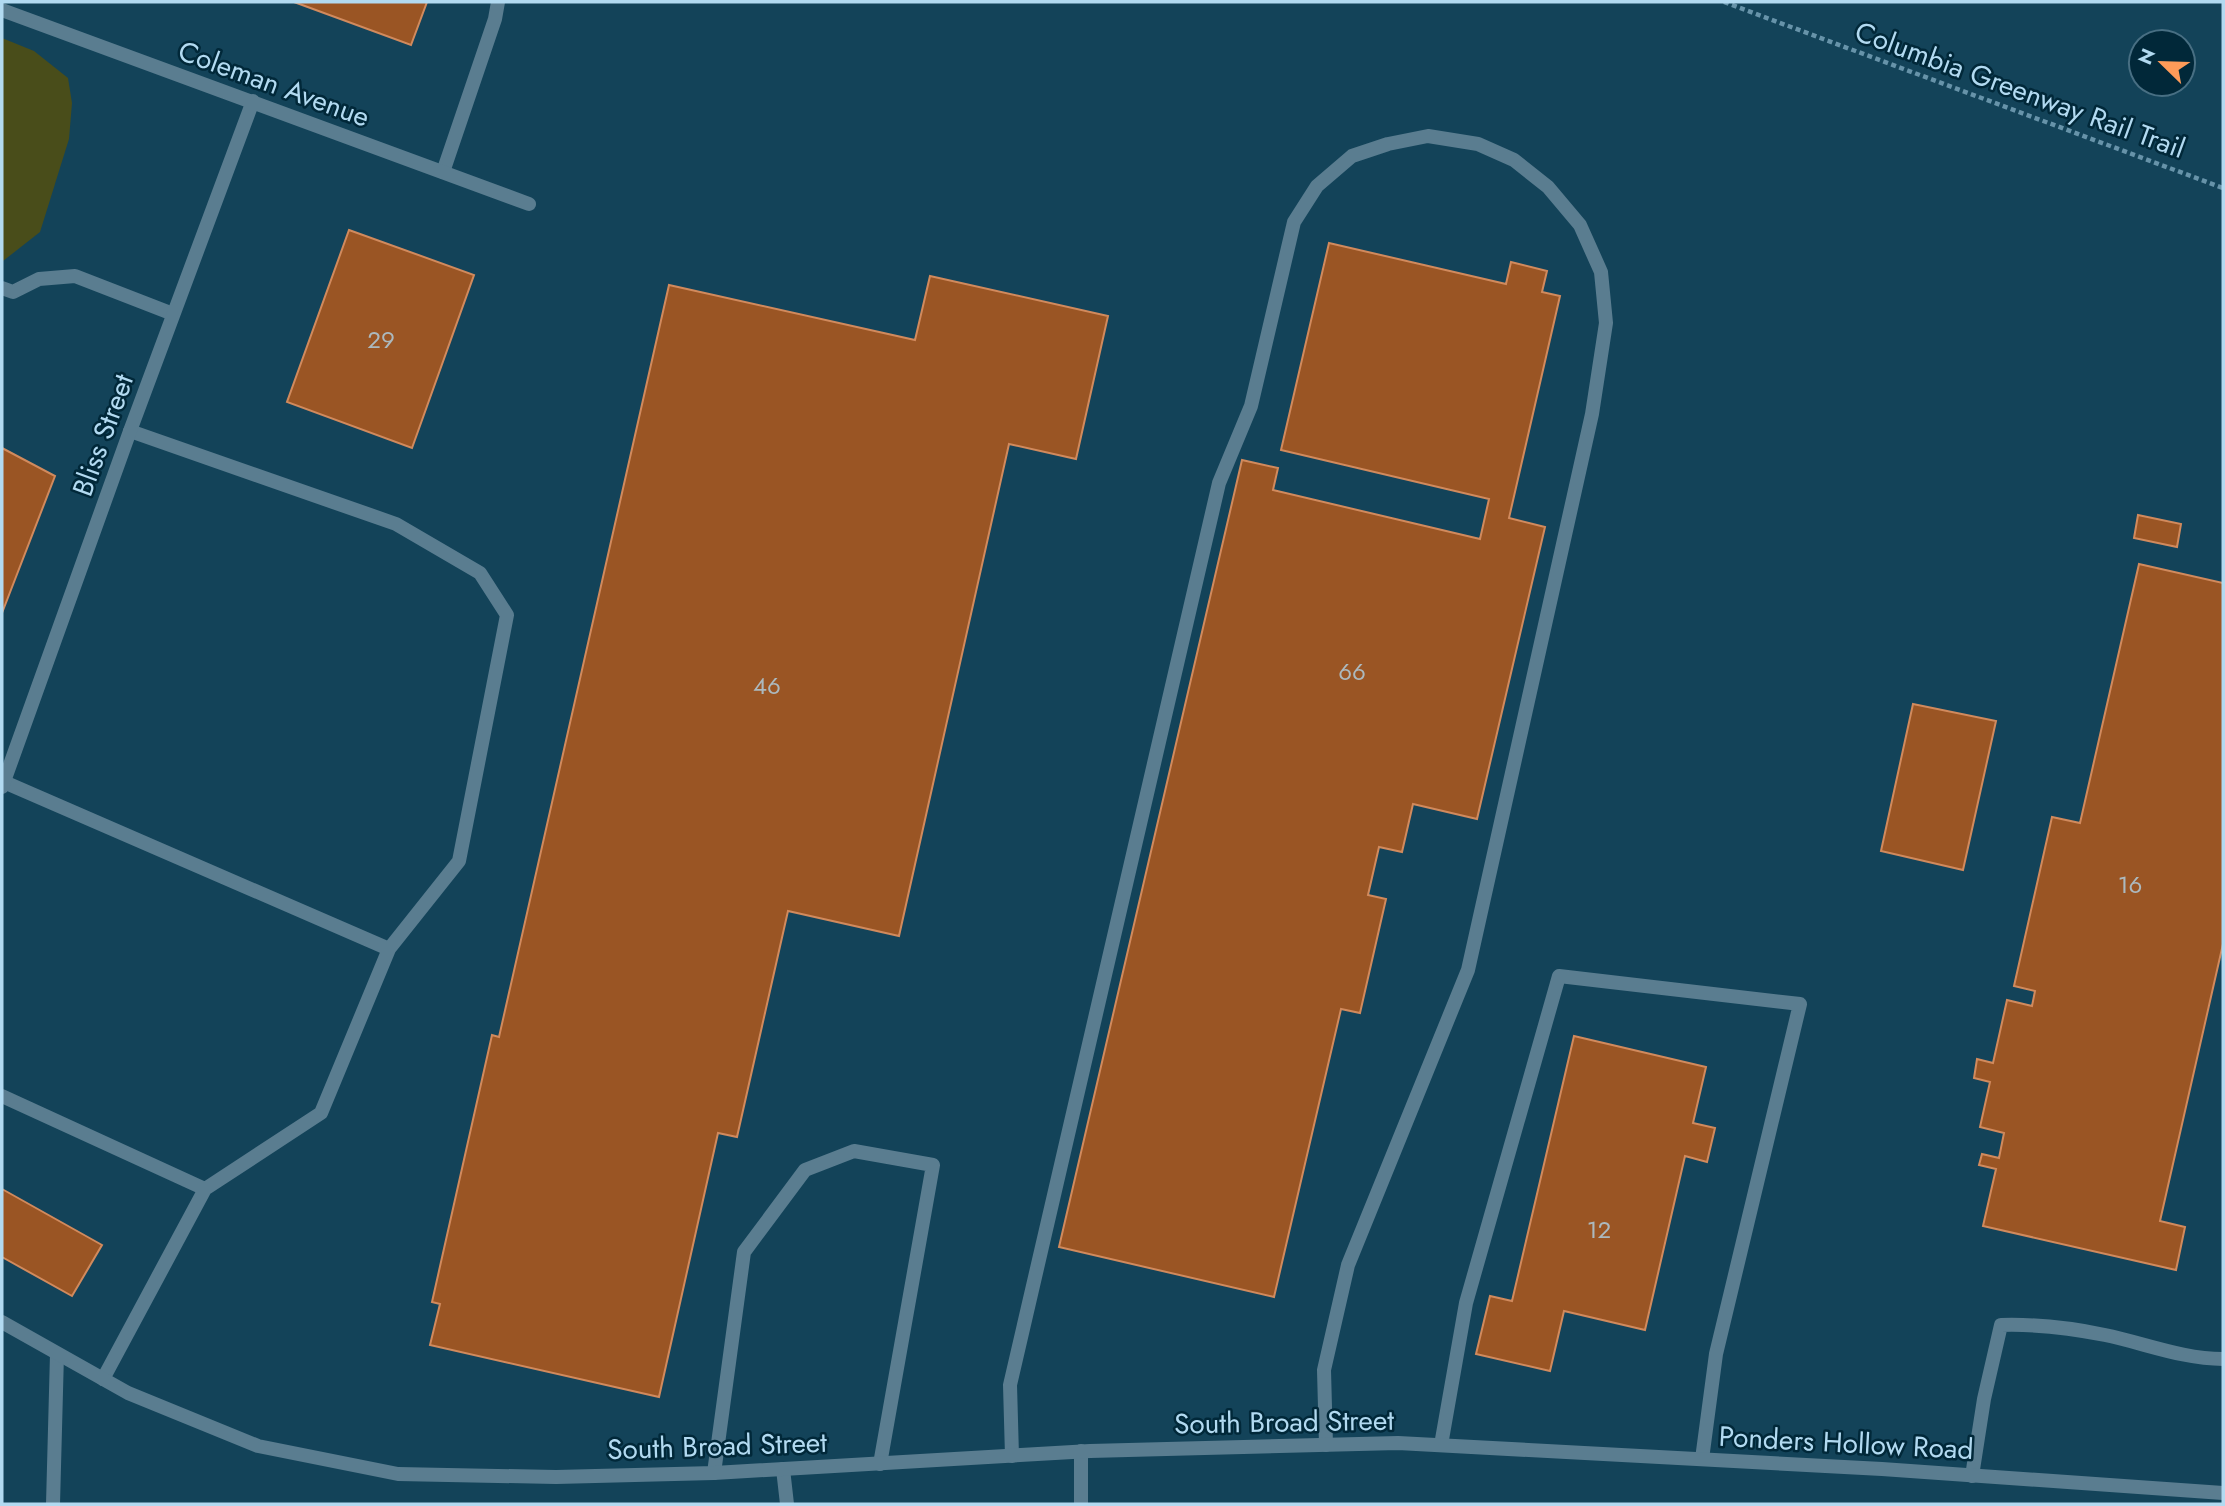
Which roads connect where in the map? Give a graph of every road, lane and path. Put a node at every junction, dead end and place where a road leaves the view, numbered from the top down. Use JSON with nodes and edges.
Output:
{"nodes":[{"id":1,"x":498,"y":2,"type":"edge"},
{"id":2,"x":1724,"y":2,"type":"edge"},
{"id":3,"x":2,"y":10,"type":"edge"},
{"id":4,"x":253,"y":101,"type":"junction"},
{"id":5,"x":443,"y":172,"type":"junction"},
{"id":6,"x":2223,"y":188,"type":"edge"},
{"id":7,"x":529,"y":204,"type":"dead end"},
{"id":8,"x":2,"y":288,"type":"edge"},
{"id":9,"x":173,"y":314,"type":"junction"},
{"id":10,"x":130,"y":431,"type":"junction"},
{"id":11,"x":3,"y":785,"type":"edge"},
{"id":12,"x":389,"y":949,"type":"junction"},
{"id":13,"x":2,"y":1096,"type":"edge"},
{"id":14,"x":205,"y":1189,"type":"junction"},
{"id":15,"x":2,"y":1322,"type":"edge"},
{"id":16,"x":57,"y":1354,"type":"junction"},
{"id":17,"x":2223,"y":1359,"type":"edge"},
{"id":18,"x":103,"y":1379,"type":"junction"},
{"id":19,"x":1441,"y":1445,"type":"junction"},
{"id":20,"x":1326,"y":1446,"type":"junction"},
{"id":21,"x":1465,"y":1447,"type":"joint"},
{"id":22,"x":1081,"y":1451,"type":"junction"},
{"id":23,"x":1012,"y":1455,"type":"junction"},
{"id":24,"x":1702,"y":1459,"type":"junction"},
{"id":25,"x":880,"y":1464,"type":"junction"},
{"id":26,"x":783,"y":1469,"type":"junction"},
{"id":27,"x":714,"y":1473,"type":"junction"},
{"id":28,"x":1972,"y":1476,"type":"junction"},
{"id":29,"x":2223,"y":1493,"type":"edge"},
{"id":30,"x":53,"y":1504,"type":"edge"},
{"id":31,"x":787,"y":1504,"type":"edge"},
{"id":32,"x":1082,"y":1504,"type":"edge"}],
"edges":[{"from":1,"to":5,"type":"street"},
{"from":2,"to":6,"type":"path","name":"Columbia Greenway Rail Trail"},
{"from":3,"to":4,"type":"street","name":"Coleman Avenue"},
{"from":4,"to":5,"type":"street","name":"Coleman Avenue"},
{"from":4,"to":9,"type":"street","name":"Bliss Street"},
{"from":5,"to":7,"type":"street","name":"Coleman Avenue"},
{"from":8,"to":9,"type":"street"},
{"from":9,"to":10,"type":"street","name":"Bliss Street"},
{"from":10,"to":11,"type":"street","name":"Bliss Street"},
{"from":10,"to":12,"type":"street"},
{"from":11,"to":12,"type":"street"},
{"from":12,"to":14,"type":"street"},
{"from":13,"to":14,"type":"street"},
{"from":14,"to":18,"type":"street"},
{"from":15,"to":16,"type":"street","name":"South Broad Street"},
{"from":16,"to":18,"type":"street","name":"South Broad Street"},
{"from":16,"to":30,"type":"street"},
{"from":17,"to":28,"type":"street"},
{"from":18,"to":27,"type":"street","name":"South Broad Street"},
{"from":19,"to":20,"type":"street","name":"South Broad Street"},
{"from":19,"to":21,"type":"street","name":"South Broad Street"},
{"from":19,"to":24,"type":"street"},
{"from":20,"to":22,"type":"street","name":"South Broad Street"},
{"from":20,"to":23,"type":"street"},
{"from":21,"to":24,"type":"street","name":"Ponders Hollow Road"},
{"from":22,"to":23,"type":"street","name":"South Broad Street"},
{"from":22,"to":32,"type":"street"},
{"from":23,"to":25,"type":"street","name":"South Broad Street"},
{"from":24,"to":28,"type":"street","name":"Ponders Hollow Road"},
{"from":25,"to":26,"type":"street","name":"South Broad Street"},
{"from":25,"to":27,"type":"street"},
{"from":26,"to":27,"type":"street","name":"South Broad Street"},
{"from":26,"to":31,"type":"street"},
{"from":28,"to":29,"type":"street","name":"Ponders Hollow Road"}]}
